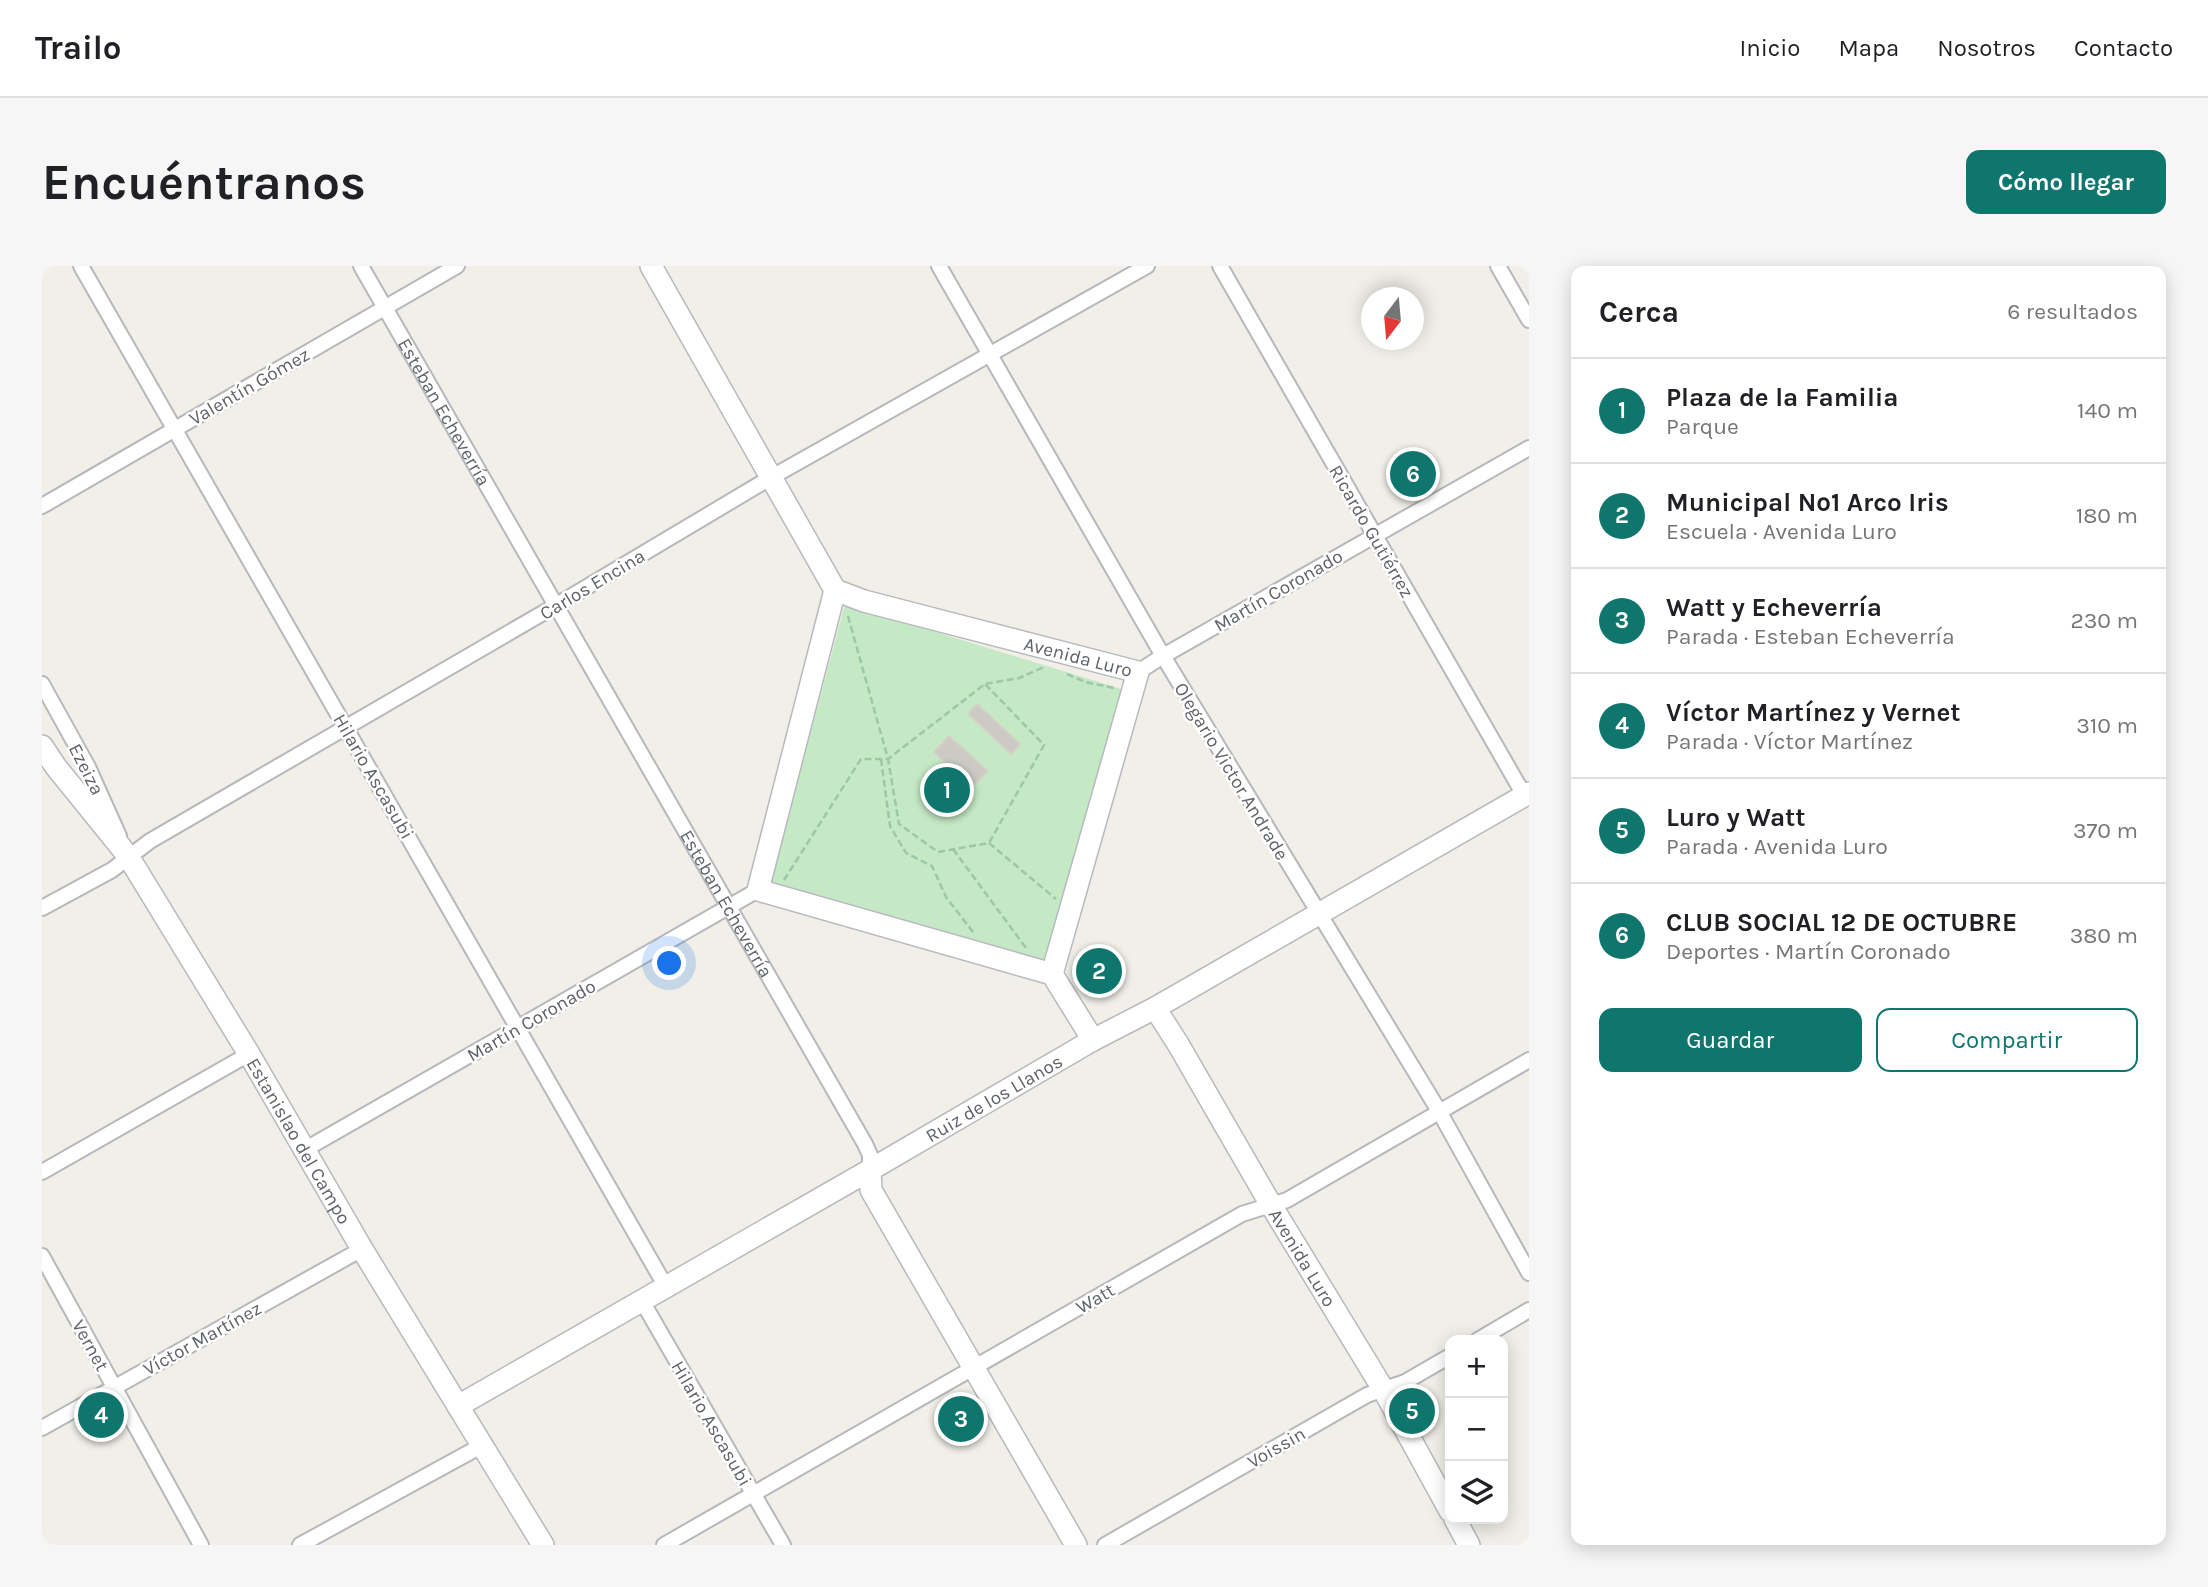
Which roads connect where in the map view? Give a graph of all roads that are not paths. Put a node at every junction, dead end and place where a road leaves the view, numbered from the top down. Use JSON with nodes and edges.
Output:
{"nodes":[{"id":1,"x":80,"y":266,"type":"edge"},
{"id":2,"x":361,"y":266,"type":"edge"},
{"id":3,"x":457,"y":266,"type":"edge"},
{"id":4,"x":651,"y":266,"type":"edge"},
{"id":5,"x":939,"y":266,"type":"edge"},
{"id":6,"x":1147,"y":266,"type":"edge"},
{"id":7,"x":1220,"y":266,"type":"edge"},
{"id":8,"x":1498,"y":266,"type":"edge"},
{"id":9,"x":384,"y":308,"type":"junction"},
{"id":10,"x":1529,"y":320,"type":"edge"},
{"id":11,"x":990,"y":356,"type":"junction"},
{"id":12,"x":174,"y":429,"type":"junction"},
{"id":13,"x":1529,"y":448,"type":"edge"},
{"id":14,"x":770,"y":478,"type":"junction"},
{"id":15,"x":42,"y":506,"type":"edge"},
{"id":16,"x":1374,"y":535,"type":"junction"},
{"id":17,"x":835,"y":590,"type":"junction"},
{"id":18,"x":555,"y":606,"type":"junction"},
{"id":19,"x":1163,"y":656,"type":"junction"},
{"id":20,"x":1138,"y":672,"type":"junction"},
{"id":21,"x":42,"y":684,"type":"edge"},
{"id":22,"x":345,"y":727,"type":"junction"},
{"id":23,"x":42,"y":746,"type":"edge"},
{"id":24,"x":1527,"y":794,"type":"edge"},
{"id":25,"x":128,"y":856,"type":"junction"},
{"id":26,"x":758,"y":890,"type":"junction"},
{"id":27,"x":728,"y":907,"type":"junction"},
{"id":28,"x":42,"y":908,"type":"edge"},
{"id":29,"x":1318,"y":913,"type":"junction"},
{"id":30,"x":1052,"y":974,"type":"junction"},
{"id":31,"x":1154,"y":1007,"type":"junction"},
{"id":32,"x":518,"y":1027,"type":"junction"},
{"id":33,"x":1093,"y":1040,"type":"junction"},
{"id":34,"x":249,"y":1054,"type":"junction"},
{"id":35,"x":1529,"y":1060,"type":"edge"},
{"id":36,"x":1439,"y":1111,"type":"junction"},
{"id":37,"x":304,"y":1150,"type":"junction"},
{"id":38,"x":870,"y":1170,"type":"junction"},
{"id":39,"x":42,"y":1172,"type":"edge"},
{"id":40,"x":1271,"y":1205,"type":"junction"},
{"id":41,"x":362,"y":1249,"type":"junction"},
{"id":42,"x":42,"y":1256,"type":"edge"},
{"id":43,"x":1529,"y":1273,"type":"edge"},
{"id":44,"x":666,"y":1287,"type":"junction"},
{"id":45,"x":642,"y":1301,"type":"junction"},
{"id":46,"x":1529,"y":1310,"type":"edge"},
{"id":47,"x":1486,"y":1335,"type":"edge"},
{"id":48,"x":1445,"y":1359,"type":"edge"},
{"id":49,"x":972,"y":1369,"type":"junction"},
{"id":50,"x":114,"y":1387,"type":"junction"},
{"id":51,"x":1383,"y":1389,"type":"junction"},
{"id":52,"x":458,"y":1406,"type":"junction"},
{"id":53,"x":42,"y":1428,"type":"edge"},
{"id":54,"x":481,"y":1446,"type":"junction"},
{"id":55,"x":753,"y":1494,"type":"junction"},
{"id":56,"x":1445,"y":1502,"type":"edge"},
{"id":57,"x":1458,"y":1524,"type":"edge"},
{"id":58,"x":201,"y":1545,"type":"edge"},
{"id":59,"x":300,"y":1545,"type":"edge"},
{"id":60,"x":543,"y":1545,"type":"edge"},
{"id":61,"x":664,"y":1545,"type":"edge"},
{"id":62,"x":783,"y":1545,"type":"edge"},
{"id":63,"x":1076,"y":1545,"type":"edge"},
{"id":64,"x":1105,"y":1545,"type":"edge"},
{"id":65,"x":1469,"y":1545,"type":"edge"}],
"edges":[{"from":1,"to":12,"type":"street","name":"Hilario Ascasubi"},
{"from":2,"to":9,"type":"street","name":"Esteban Echeverría"},
{"from":3,"to":9,"type":"street","name":"Valentín Gómez"},
{"from":4,"to":14,"type":"street"},
{"from":5,"to":11,"type":"street","name":"Olegario Victor Andrade"},
{"from":6,"to":11,"type":"street","name":"Carlos Encina"},
{"from":7,"to":16,"type":"street","name":"Ricardo Gutiérrez"},
{"from":8,"to":10,"type":"street"},
{"from":9,"to":12,"type":"street","name":"Valentín Gómez"},
{"from":9,"to":18,"type":"street","name":"Esteban Echeverría"},
{"from":11,"to":14,"type":"street","name":"Carlos Encina"},
{"from":11,"to":19,"type":"street","name":"Olegario Victor Andrade"},
{"from":12,"to":15,"type":"street","name":"Valentín Gómez"},
{"from":12,"to":22,"type":"street","name":"Hilario Ascasubi"},
{"from":13,"to":16,"type":"street","name":"Martín Coronado"},
{"from":14,"to":17,"type":"street"},
{"from":14,"to":18,"type":"street","name":"Carlos Encina"},
{"from":16,"to":19,"type":"street","name":"Martín Coronado"},
{"from":16,"to":24,"type":"street","name":"Ricardo Gutiérrez"},
{"from":17,"to":20,"type":"street","name":"Avenida Luro"},
{"from":17,"to":26,"type":"street"},
{"from":18,"to":22,"type":"street","name":"Carlos Encina"},
{"from":18,"to":27,"type":"street","name":"Esteban Echeverría"},
{"from":19,"to":20,"type":"street","name":"Martín Coronado"},
{"from":19,"to":29,"type":"street","name":"Olegario Victor Andrade"},
{"from":20,"to":30,"type":"street","name":"Avenida Luro"},
{"from":21,"to":25,"type":"street","name":"Ezeiza"},
{"from":22,"to":25,"type":"street","name":"Carlos Encina"},
{"from":22,"to":32,"type":"street","name":"Hilario Ascasubi"},
{"from":23,"to":25,"type":"street","name":"Estanislao del Campo"},
{"from":24,"to":29,"type":"street","name":"Ruiz de los Llanos"},
{"from":25,"to":28,"type":"street","name":"Carlos Encina"},
{"from":25,"to":34,"type":"street","name":"Estanislao del Campo"},
{"from":26,"to":27,"type":"street","name":"Martín Coronado"},
{"from":26,"to":30,"type":"street"},
{"from":27,"to":32,"type":"street","name":"Martín Coronado"},
{"from":27,"to":38,"type":"street","name":"Esteban Echeverría"},
{"from":29,"to":31,"type":"street","name":"Ruiz de los Llanos"},
{"from":29,"to":36,"type":"street","name":"Olegario Victor Andrade"},
{"from":30,"to":33,"type":"street"},
{"from":31,"to":33,"type":"street","name":"Ruiz de los Llanos"},
{"from":31,"to":40,"type":"street","name":"Avenida Luro"},
{"from":32,"to":37,"type":"street","name":"Martín Coronado"},
{"from":32,"to":44,"type":"street","name":"Hilario Ascasubi"},
{"from":33,"to":38,"type":"street","name":"Ruiz de los Llanos"},
{"from":34,"to":37,"type":"street","name":"Estanislao del Campo"},
{"from":34,"to":39,"type":"street"},
{"from":35,"to":36,"type":"street","name":"Watt"},
{"from":36,"to":40,"type":"street","name":"Watt"},
{"from":36,"to":43,"type":"street","name":"Olegario Victor Andrade"},
{"from":37,"to":41,"type":"street","name":"Estanislao del Campo"},
{"from":38,"to":44,"type":"street","name":"Ruiz de los Llanos"},
{"from":38,"to":49,"type":"street","name":"Esteban Echeverría"},
{"from":40,"to":49,"type":"street","name":"Watt"},
{"from":40,"to":51,"type":"street","name":"Avenida Luro"},
{"from":41,"to":50,"type":"street","name":"Víctor Martínez"},
{"from":41,"to":52,"type":"street","name":"Estanislao del Campo"},
{"from":42,"to":50,"type":"street","name":"Vernet"},
{"from":44,"to":45,"type":"street","name":"Ruiz de los Llanos"},
{"from":45,"to":52,"type":"street","name":"Ruiz de los Llanos"},
{"from":45,"to":55,"type":"street","name":"Hilario Ascasubi"},
{"from":46,"to":47,"type":"street"},
{"from":48,"to":51,"type":"street","name":"Voissin"},
{"from":49,"to":55,"type":"street","name":"Watt"},
{"from":49,"to":63,"type":"street","name":"Esteban Echeverría"},
{"from":50,"to":53,"type":"street","name":"Víctor Martínez"},
{"from":50,"to":58,"type":"street","name":"Vernet"},
{"from":51,"to":56,"type":"street","name":"Avenida Luro"},
{"from":51,"to":64,"type":"street","name":"Voissin"},
{"from":52,"to":54,"type":"street","name":"Estanislao del Campo"},
{"from":54,"to":59,"type":"street"},
{"from":54,"to":60,"type":"street","name":"Estanislao del Campo"},
{"from":55,"to":61,"type":"street","name":"Watt"},
{"from":55,"to":62,"type":"street","name":"Hilario Ascasubi"},
{"from":57,"to":65,"type":"street"}]}
